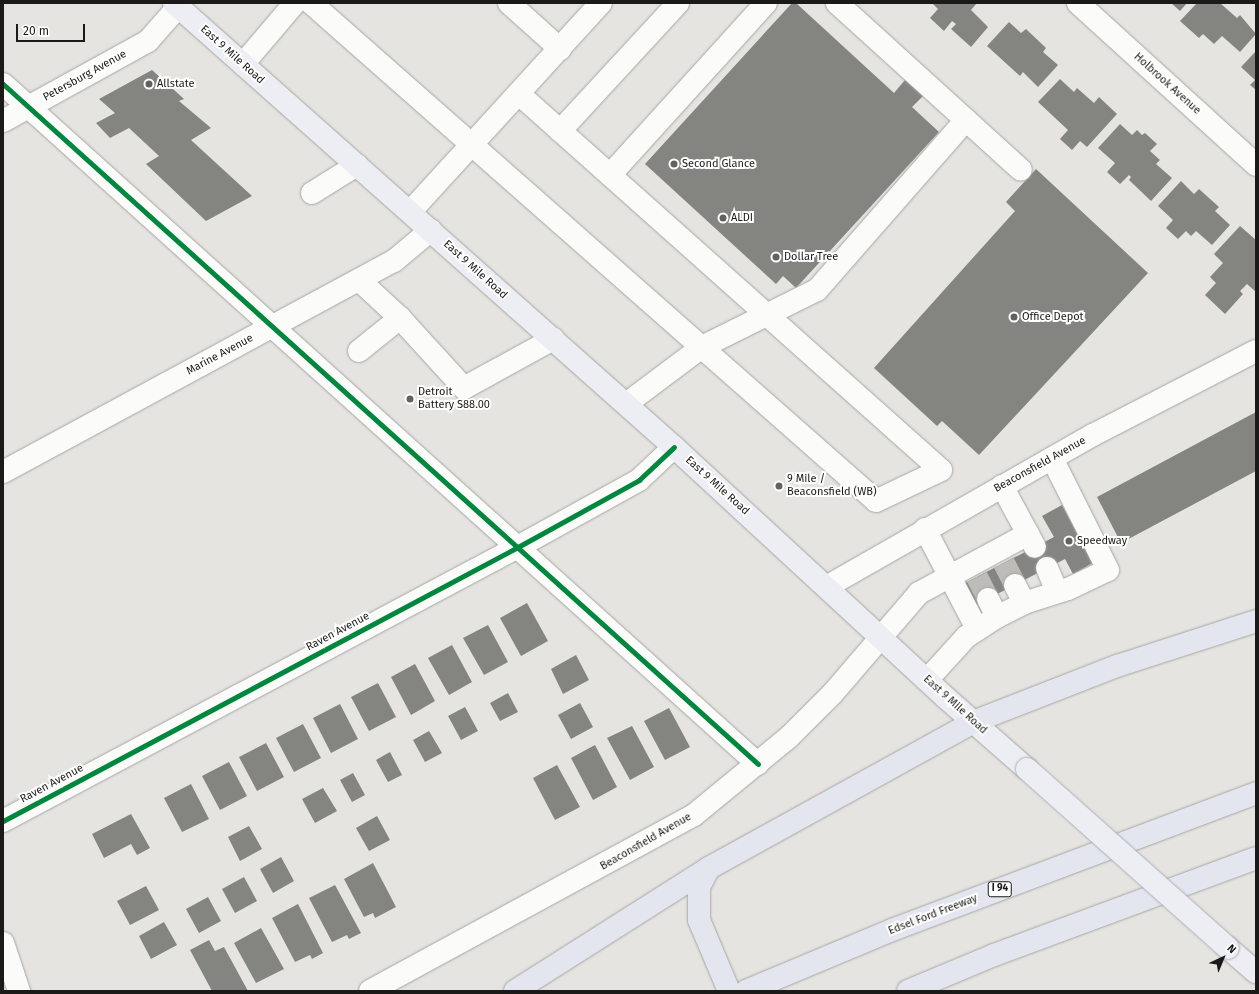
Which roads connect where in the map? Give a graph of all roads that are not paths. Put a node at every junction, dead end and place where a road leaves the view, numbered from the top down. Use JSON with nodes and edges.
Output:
{"nodes":[{"id":1,"x":295,"y":3,"type":"edge"},
{"id":2,"x":311,"y":3,"type":"edge"},
{"id":3,"x":509,"y":3,"type":"edge"},
{"id":4,"x":601,"y":3,"type":"edge"},
{"id":5,"x":678,"y":3,"type":"edge"},
{"id":6,"x":766,"y":3,"type":"edge"},
{"id":7,"x":837,"y":3,"type":"edge"},
{"id":8,"x":1078,"y":3,"type":"edge"},
{"id":9,"x":176,"y":5,"type":"edge"},
{"id":10,"x":560,"y":49,"type":"junction"},
{"id":11,"x":243,"y":64,"type":"junction"},
{"id":12,"x":3,"y":84,"type":"edge"},
{"id":13,"x":519,"y":94,"type":"junction"},
{"id":14,"x":29,"y":107,"type":"junction"},
{"id":15,"x":966,"y":120,"type":"junction"},
{"id":16,"x":3,"y":121,"type":"edge"},
{"id":17,"x":560,"y":131,"type":"junction"},
{"id":18,"x":473,"y":146,"type":"junction"},
{"id":19,"x":357,"y":165,"type":"junction"},
{"id":20,"x":1256,"y":165,"type":"edge"},
{"id":21,"x":1021,"y":170,"type":"dead end"},
{"id":22,"x":610,"y":175,"type":"junction"},
{"id":23,"x":312,"y":193,"type":"dead end"},
{"id":24,"x":410,"y":212,"type":"junction"},
{"id":25,"x":431,"y":230,"type":"junction"},
{"id":26,"x":359,"y":280,"type":"junction"},
{"id":27,"x":768,"y":316,"type":"junction"},
{"id":28,"x":400,"y":318,"type":"junction"},
{"id":29,"x":271,"y":328,"type":"junction"},
{"id":30,"x":553,"y":340,"type":"junction"},
{"id":31,"x":702,"y":347,"type":"junction"},
{"id":32,"x":359,"y":351,"type":"dead end"},
{"id":33,"x":1256,"y":351,"type":"edge"},
{"id":34,"x":626,"y":404,"type":"junction"},
{"id":35,"x":674,"y":447,"type":"junction"},
{"id":36,"x":1052,"y":458,"type":"junction"},
{"id":37,"x":3,"y":472,"type":"edge"},
{"id":38,"x":1002,"y":486,"type":"junction"},
{"id":39,"x":925,"y":529,"type":"junction"},
{"id":40,"x":516,"y":548,"type":"junction"},
{"id":41,"x":1047,"y":568,"type":"dead end"},
{"id":42,"x":948,"y":575,"type":"junction"},
{"id":43,"x":828,"y":586,"type":"junction"},
{"id":44,"x":1057,"y":591,"type":"junction"},
{"id":45,"x":1256,"y":621,"type":"edge"},
{"id":46,"x":977,"y":629,"type":"junction"},
{"id":47,"x":882,"y":638,"type":"junction"},
{"id":48,"x":927,"y":680,"type":"junction"},
{"id":49,"x":974,"y":722,"type":"junction"},
{"id":50,"x":758,"y":764,"type":"junction"},
{"id":51,"x":1256,"y":792,"type":"edge"},
{"id":52,"x":3,"y":821,"type":"edge"},
{"id":53,"x":1256,"y":858,"type":"edge"},
{"id":54,"x":708,"y":868,"type":"junction"},
{"id":55,"x":3,"y":943,"type":"edge"},
{"id":56,"x":1256,"y":972,"type":"edge"},
{"id":57,"x":18,"y":991,"type":"edge"},
{"id":58,"x":370,"y":991,"type":"edge"},
{"id":59,"x":515,"y":991,"type":"edge"},
{"id":60,"x":729,"y":991,"type":"edge"},
{"id":61,"x":746,"y":991,"type":"edge"},
{"id":62,"x":908,"y":991,"type":"edge"}],
"edges":[{"from":1,"to":11,"type":"street"},
{"from":2,"to":18,"type":"street"},
{"from":3,"to":10,"type":"street"},
{"from":4,"to":10,"type":"street"},
{"from":5,"to":17,"type":"street"},
{"from":6,"to":22,"type":"street"},
{"from":7,"to":15,"type":"street"},
{"from":8,"to":20,"type":"street","name":"Holbrook Avenue"},
{"from":9,"to":11,"type":"main road","name":"East 9 Mile Road"},
{"from":9,"to":14,"type":"street","name":"Petersburg Avenue"},
{"from":10,"to":13,"type":"street"},
{"from":11,"to":19,"type":"main road","name":"East 9 Mile Road"},
{"from":12,"to":14,"type":"street"},
{"from":13,"to":17,"type":"street"},
{"from":13,"to":18,"type":"street"},
{"from":14,"to":16,"type":"street","name":"Petersburg Avenue"},
{"from":14,"to":29,"type":"street"},
{"from":15,"to":21,"type":"street"},
{"from":15,"to":27,"type":"street"},
{"from":17,"to":22,"type":"street"},
{"from":18,"to":24,"type":"street"},
{"from":18,"to":31,"type":"street"},
{"from":19,"to":23,"type":"street"},
{"from":19,"to":24,"type":"main road","name":"East 9 Mile Road"},
{"from":22,"to":27,"type":"street"},
{"from":24,"to":25,"type":"main road","name":"East 9 Mile Road"},
{"from":25,"to":26,"type":"street","name":"Marine Avenue"},
{"from":25,"to":30,"type":"main road","name":"East 9 Mile Road"},
{"from":26,"to":28,"type":"street"},
{"from":26,"to":29,"type":"street","name":"Marine Avenue"},
{"from":27,"to":31,"type":"street"},
{"from":27,"to":31,"type":"street"},
{"from":28,"to":30,"type":"street"},
{"from":28,"to":32,"type":"street"},
{"from":29,"to":37,"type":"street","name":"Marine Avenue"},
{"from":29,"to":40,"type":"street"},
{"from":30,"to":34,"type":"main road","name":"East 9 Mile Road"},
{"from":31,"to":34,"type":"street"},
{"from":33,"to":36,"type":"street","name":"Beaconsfield Avenue"},
{"from":34,"to":35,"type":"main road","name":"East 9 Mile Road"},
{"from":35,"to":40,"type":"street","name":"Raven Avenue"},
{"from":35,"to":43,"type":"main road","name":"East 9 Mile Road"},
{"from":36,"to":38,"type":"street","name":"Beaconsfield Avenue"},
{"from":36,"to":44,"type":"street"},
{"from":38,"to":39,"type":"street","name":"Beaconsfield Avenue"},
{"from":38,"to":42,"type":"street","name":"Beaconsfield Avenue"},
{"from":39,"to":42,"type":"street"},
{"from":39,"to":43,"type":"street","name":"Beaconsfield Avenue"},
{"from":40,"to":50,"type":"street"},
{"from":40,"to":52,"type":"street","name":"Raven Avenue"},
{"from":41,"to":44,"type":"street"},
{"from":42,"to":46,"type":"street"},
{"from":42,"to":47,"type":"street","name":"Beaconsfield Avenue"},
{"from":43,"to":47,"type":"main road","name":"East 9 Mile Road"},
{"from":44,"to":46,"type":"street"},
{"from":45,"to":49,"type":"highway"},
{"from":46,"to":48,"type":"street"},
{"from":47,"to":48,"type":"main road","name":"East 9 Mile Road"},
{"from":47,"to":50,"type":"street","name":"Beaconsfield Avenue"},
{"from":48,"to":49,"type":"main road","name":"East 9 Mile Road"},
{"from":49,"to":54,"type":"highway"},
{"from":49,"to":56,"type":"main road","name":"East 9 Mile Road","bridge":true},
{"from":50,"to":58,"type":"street","name":"Beaconsfield Avenue"},
{"from":51,"to":61,"type":"highway","name":"Edsel Ford Freeway","number":"I 94"},
{"from":53,"to":62,"type":"highway"},
{"from":54,"to":59,"type":"highway"},
{"from":54,"to":60,"type":"highway"},
{"from":55,"to":57,"type":"street"}]}
